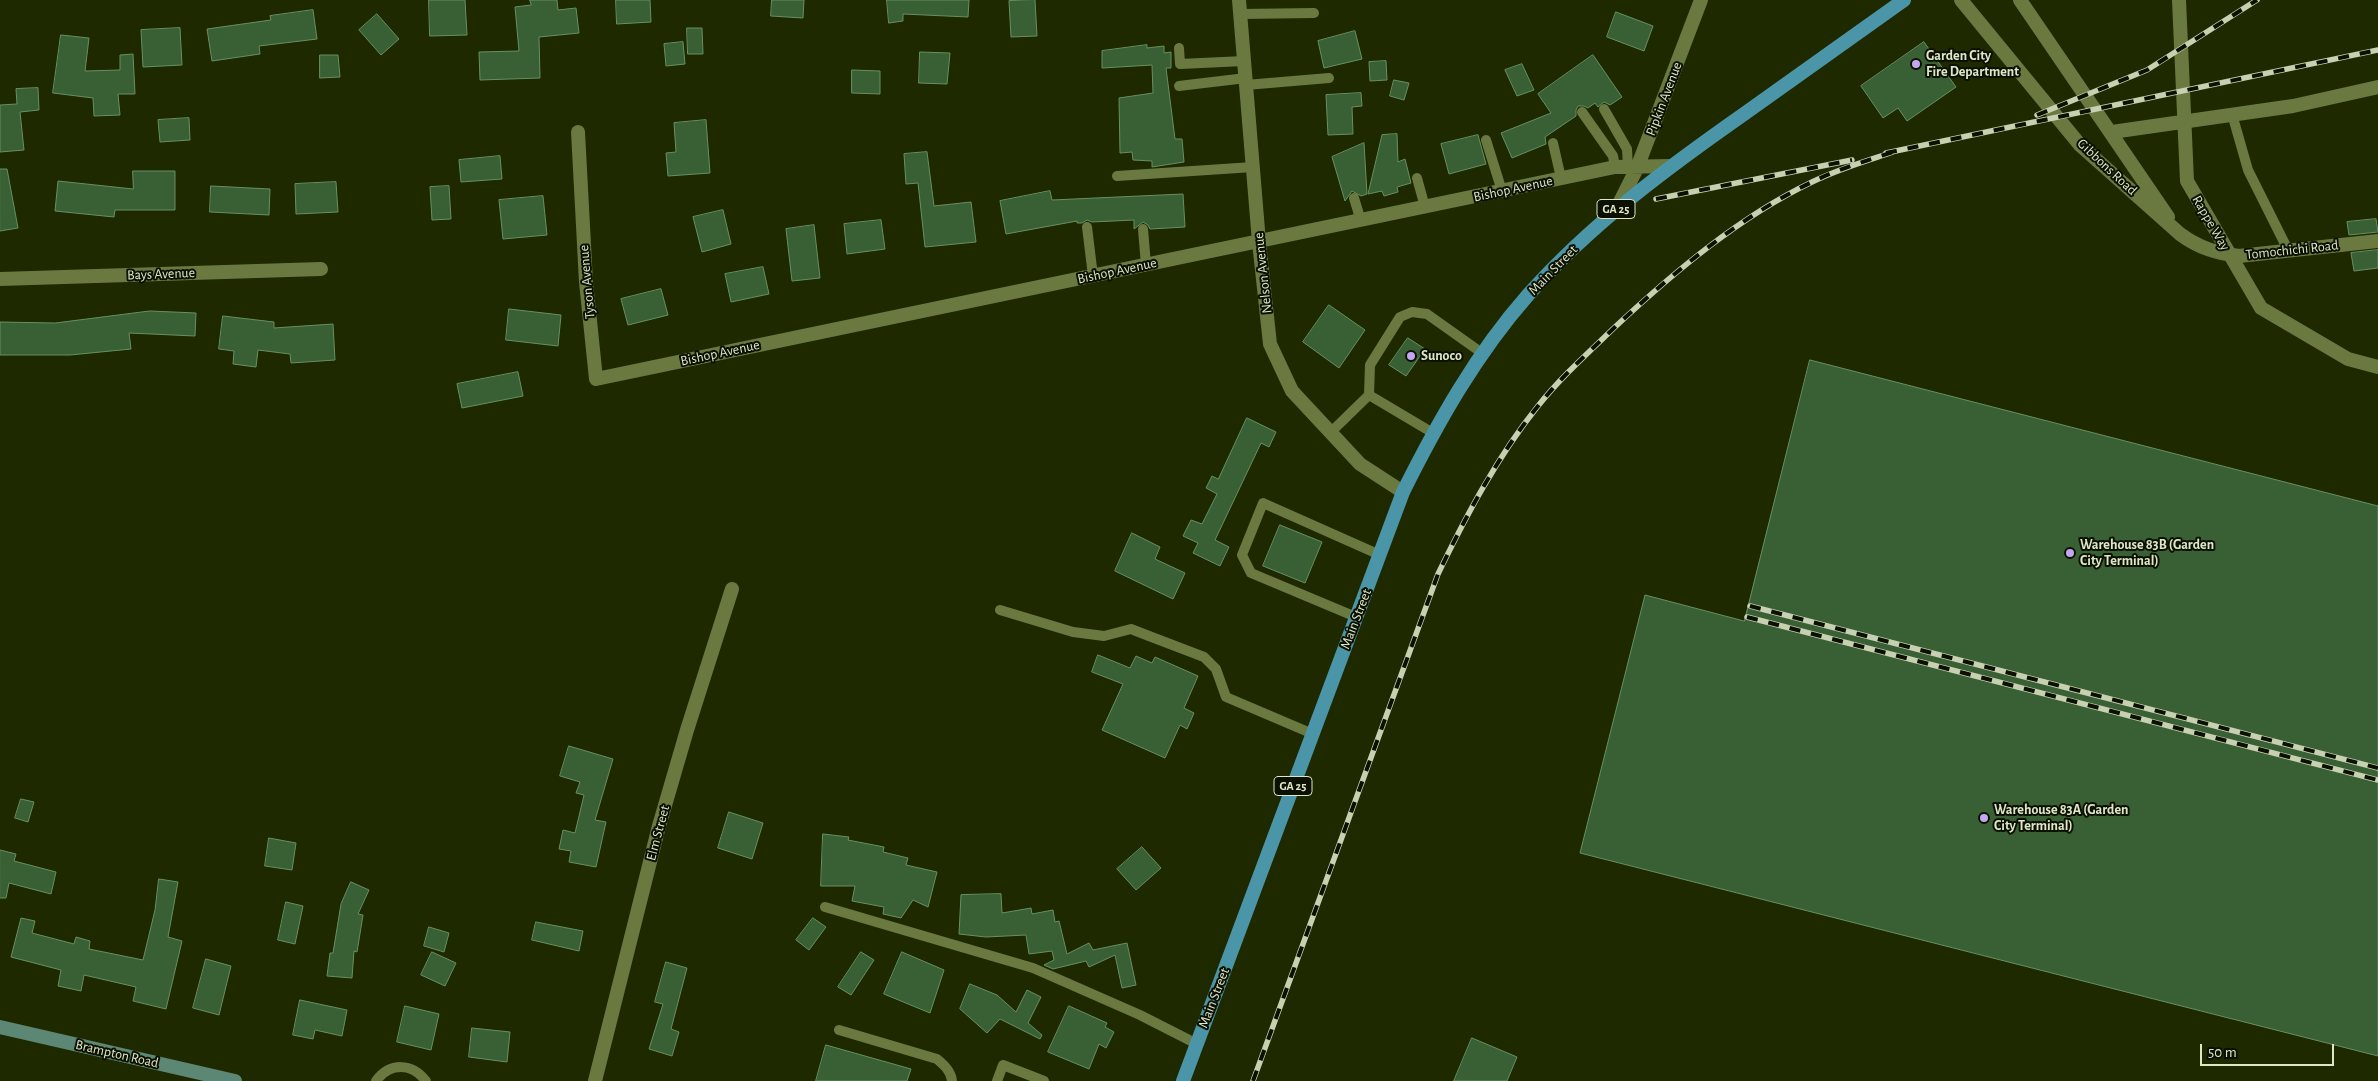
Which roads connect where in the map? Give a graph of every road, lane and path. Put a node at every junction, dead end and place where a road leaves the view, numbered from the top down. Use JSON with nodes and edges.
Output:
{"nodes":[{"id":1,"x":1702,"y":0,"type":"edge"},
{"id":2,"x":1904,"y":0,"type":"edge"},
{"id":3,"x":1961,"y":0,"type":"edge"},
{"id":4,"x":2020,"y":0,"type":"edge"},
{"id":5,"x":2180,"y":0,"type":"edge"},
{"id":6,"x":1240,"y":7,"type":"edge"},
{"id":7,"x":1314,"y":13,"type":"dead end"},
{"id":8,"x":1178,"y":48,"type":"dead end"},
{"id":9,"x":1244,"y":61,"type":"junction"},
{"id":10,"x":1329,"y":78,"type":"dead end"},
{"id":11,"x":1246,"y":81,"type":"junction"},
{"id":12,"x":1179,"y":86,"type":"dead end"},
{"id":13,"x":2378,"y":87,"type":"edge"},
{"id":14,"x":1604,"y":109,"type":"dead end"},
{"id":15,"x":1582,"y":112,"type":"dead end"},
{"id":16,"x":2232,"y":114,"type":"junction"},
{"id":17,"x":578,"y":132,"type":"dead end"},
{"id":18,"x":2112,"y":132,"type":"junction"},
{"id":19,"x":1486,"y":140,"type":"dead end"},
{"id":20,"x":1553,"y":143,"type":"dead end"},
{"id":21,"x":1670,"y":166,"type":"junction"},
{"id":22,"x":1253,"y":168,"type":"junction"},
{"id":23,"x":1627,"y":168,"type":"junction"},
{"id":24,"x":1117,"y":176,"type":"dead end"},
{"id":25,"x":1417,"y":178,"type":"dead end"},
{"id":26,"x":1561,"y":178,"type":"junction"},
{"id":27,"x":1502,"y":191,"type":"junction"},
{"id":28,"x":1354,"y":198,"type":"dead end"},
{"id":29,"x":1425,"y":207,"type":"junction"},
{"id":30,"x":1617,"y":208,"type":"junction"},
{"id":31,"x":1361,"y":221,"type":"junction"},
{"id":32,"x":1087,"y":228,"type":"dead end"},
{"id":33,"x":1143,"y":229,"type":"dead end"},
{"id":34,"x":2180,"y":234,"type":"junction"},
{"id":35,"x":2378,"y":241,"type":"edge"},
{"id":36,"x":1259,"y":242,"type":"junction"},
{"id":37,"x":2288,"y":250,"type":"junction"},
{"id":38,"x":1146,"y":265,"type":"junction"},
{"id":39,"x":321,"y":269,"type":"dead end"},
{"id":40,"x":1093,"y":276,"type":"junction"},
{"id":41,"x":0,"y":279,"type":"edge"},
{"id":42,"x":1482,"y":353,"type":"junction"},
{"id":43,"x":2378,"y":367,"type":"edge"},
{"id":44,"x":596,"y":379,"type":"joint"},
{"id":45,"x":1369,"y":395,"type":"junction"},
{"id":46,"x":1331,"y":432,"type":"junction"},
{"id":47,"x":1433,"y":433,"type":"junction"},
{"id":48,"x":1403,"y":492,"type":"junction"},
{"id":49,"x":1380,"y":555,"type":"junction"},
{"id":50,"x":732,"y":589,"type":"dead end"},
{"id":51,"x":1000,"y":610,"type":"dead end"},
{"id":52,"x":1356,"y":617,"type":"junction"},
{"id":53,"x":1313,"y":734,"type":"junction"},
{"id":54,"x":826,"y":907,"type":"dead end"},
{"id":55,"x":0,"y":1027,"type":"edge"},
{"id":56,"x":839,"y":1030,"type":"dead end"},
{"id":57,"x":1196,"y":1044,"type":"junction"},
{"id":58,"x":234,"y":1081,"type":"edge"},
{"id":59,"x":376,"y":1081,"type":"edge"},
{"id":60,"x":426,"y":1081,"type":"edge"},
{"id":61,"x":595,"y":1081,"type":"edge"},
{"id":62,"x":952,"y":1081,"type":"edge"},
{"id":63,"x":997,"y":1081,"type":"edge"},
{"id":64,"x":1044,"y":1081,"type":"edge"},
{"id":65,"x":1183,"y":1081,"type":"edge"}],
"edges":[{"from":1,"to":23,"type":"street","name":"Pipkin Avenue"},
{"from":2,"to":21,"type":"main road","name":"Main Street","number":"GA 25"},
{"from":3,"to":34,"type":"street","name":"Gibbons Road"},
{"from":4,"to":18,"type":"street","name":"Gibbons Road"},
{"from":5,"to":43,"type":"street","name":"Rappe Way"},
{"from":6,"to":7,"type":"lane"},
{"from":6,"to":9,"type":"street","name":"Nelson Avenue"},
{"from":8,"to":9,"type":"lane"},
{"from":9,"to":11,"type":"street","name":"Nelson Avenue"},
{"from":10,"to":11,"type":"lane"},
{"from":11,"to":12,"type":"lane"},
{"from":11,"to":22,"type":"street","name":"Nelson Avenue"},
{"from":13,"to":16,"type":"street","name":"Gibbons Road"},
{"from":14,"to":23,"type":"lane"},
{"from":15,"to":23,"type":"lane"},
{"from":16,"to":18,"type":"street","name":"Gibbons Road"},
{"from":16,"to":37,"type":"lane"},
{"from":17,"to":44,"type":"street","name":"Tyson Avenue"},
{"from":18,"to":34,"type":"street","name":"Gibbons Road"},
{"from":19,"to":27,"type":"lane"},
{"from":20,"to":26,"type":"lane"},
{"from":21,"to":23,"type":"street"},
{"from":21,"to":30,"type":"main road","name":"Main Street","number":"GA 25"},
{"from":22,"to":24,"type":"lane"},
{"from":22,"to":36,"type":"street","name":"Nelson Avenue"},
{"from":23,"to":26,"type":"street","name":"Bishop Avenue"},
{"from":23,"to":30,"type":"street","name":"Main Street"},
{"from":25,"to":29,"type":"lane"},
{"from":26,"to":27,"type":"street","name":"Bishop Avenue"},
{"from":27,"to":29,"type":"street","name":"Bishop Avenue"},
{"from":28,"to":31,"type":"lane"},
{"from":29,"to":31,"type":"street","name":"Bishop Avenue"},
{"from":30,"to":42,"type":"main road","name":"Main Street","number":"GA 25"},
{"from":31,"to":36,"type":"street","name":"Bishop Avenue"},
{"from":32,"to":40,"type":"lane"},
{"from":33,"to":38,"type":"lane"},
{"from":34,"to":37,"type":"street","name":"Tomochichi Road"},
{"from":35,"to":37,"type":"street","name":"Tomochichi Road"},
{"from":36,"to":38,"type":"street","name":"Bishop Avenue"},
{"from":36,"to":46,"type":"street","name":"Nelson Avenue"},
{"from":38,"to":40,"type":"street","name":"Bishop Avenue"},
{"from":39,"to":41,"type":"street","name":"Bays Avenue"},
{"from":40,"to":44,"type":"street","name":"Bishop Avenue"},
{"from":42,"to":45,"type":"lane"},
{"from":42,"to":47,"type":"main road","name":"Main Street","number":"GA 25"},
{"from":45,"to":46,"type":"lane"},
{"from":45,"to":47,"type":"lane"},
{"from":46,"to":48,"type":"street","name":"Nelson Avenue"},
{"from":47,"to":48,"type":"main road","name":"Main Street","number":"GA 25"},
{"from":48,"to":49,"type":"main road","name":"Main Street","number":"GA 25"},
{"from":49,"to":52,"type":"main road","name":"Main Street","number":"GA 25"},
{"from":49,"to":52,"type":"lane"},
{"from":50,"to":61,"type":"street","name":"Elm Street"},
{"from":51,"to":53,"type":"lane"},
{"from":52,"to":53,"type":"main road","name":"Main Street","number":"GA 25"},
{"from":53,"to":57,"type":"main road","name":"Main Street","number":"GA 25"},
{"from":54,"to":57,"type":"lane"},
{"from":55,"to":58,"type":"main road","name":"Brampton Road"},
{"from":56,"to":62,"type":"lane"},
{"from":57,"to":65,"type":"main road","name":"Main Street","number":"GA 25"},
{"from":59,"to":60,"type":"lane"},
{"from":63,"to":64,"type":"lane"}]}
